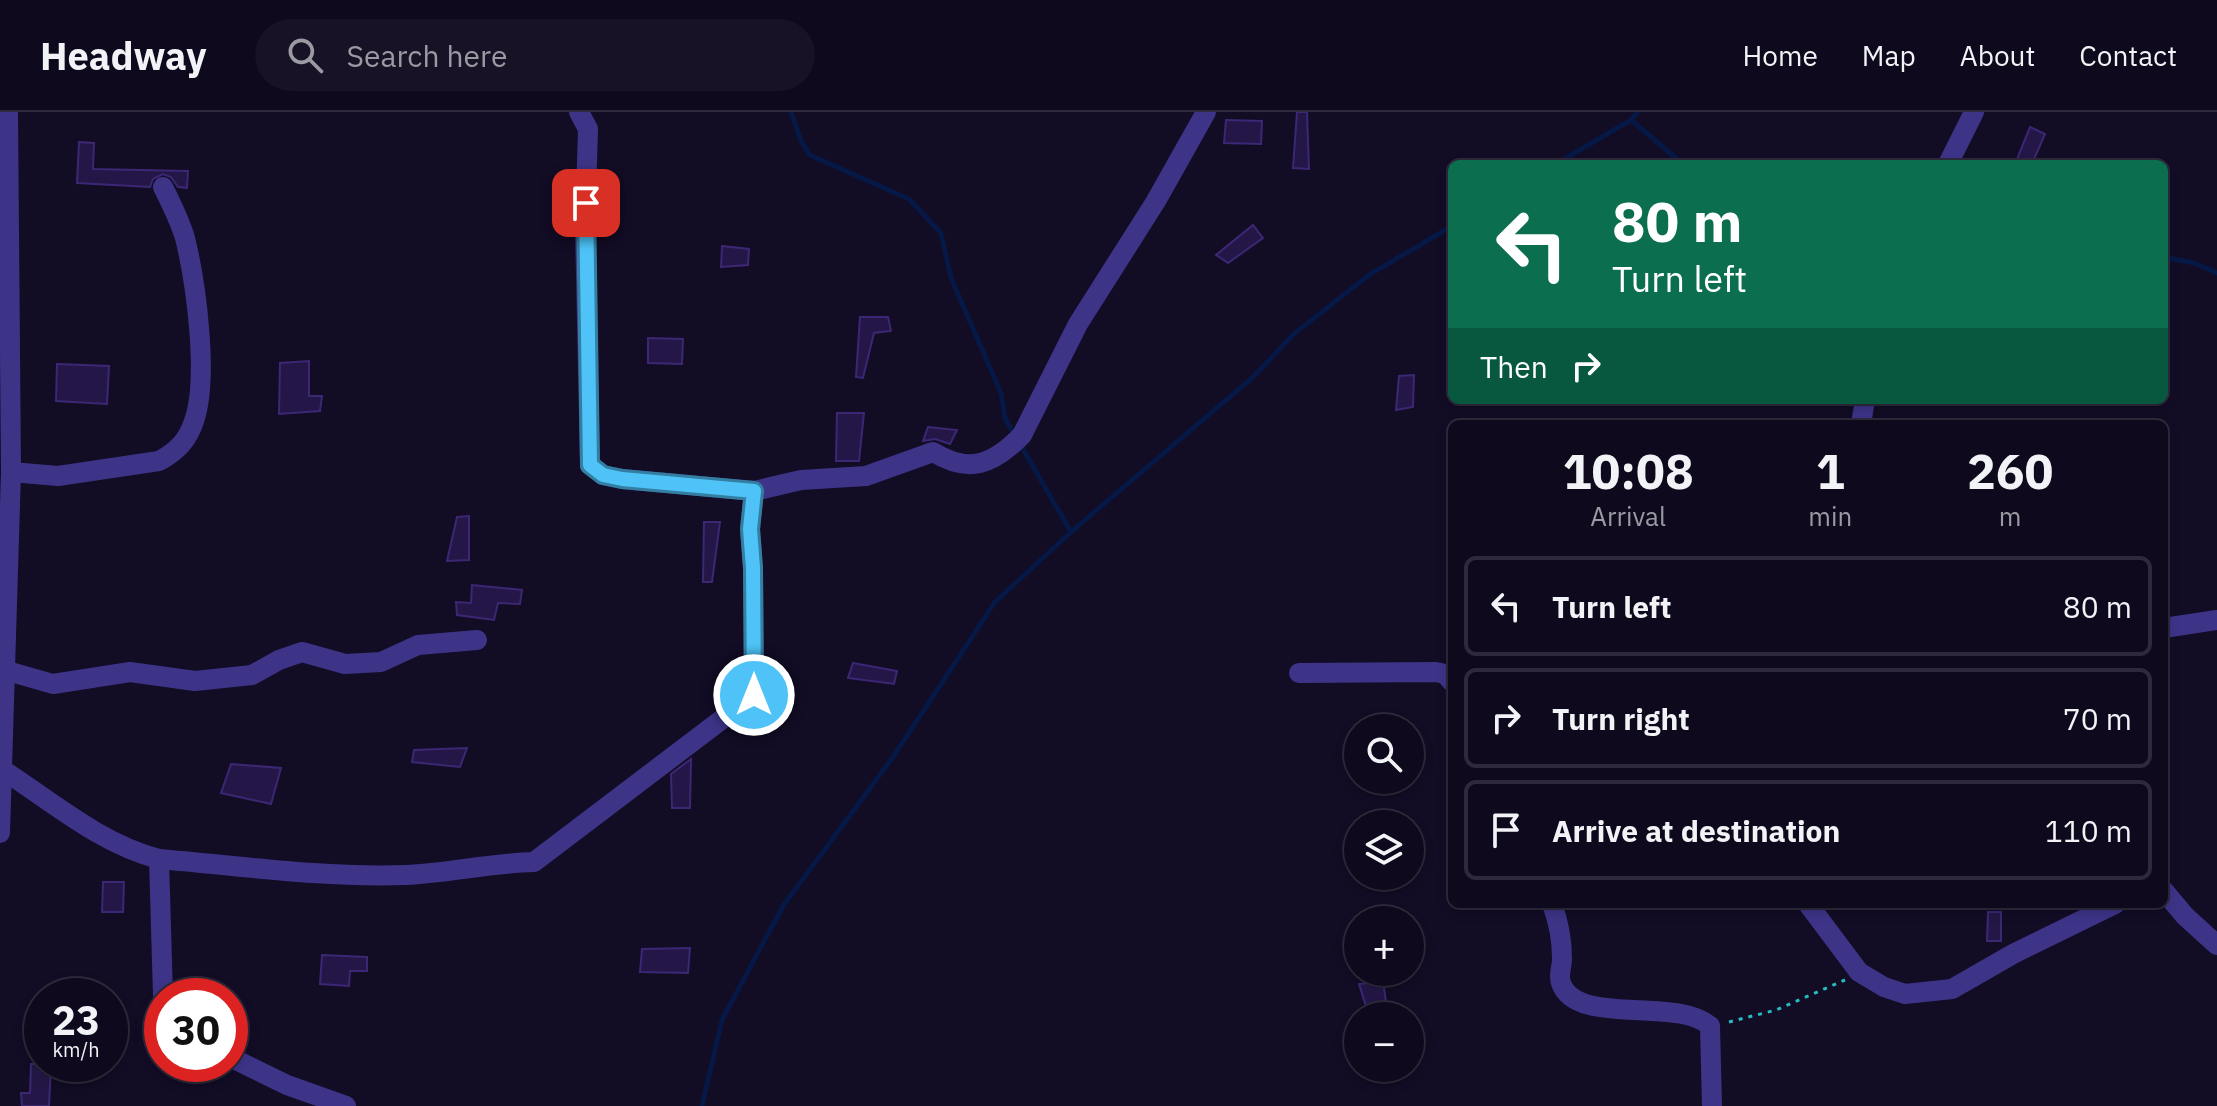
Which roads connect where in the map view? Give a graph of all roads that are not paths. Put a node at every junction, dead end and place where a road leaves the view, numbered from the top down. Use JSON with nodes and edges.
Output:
{"nodes":[{"id":1,"x":8,"y":112,"type":"edge"},
{"id":2,"x":579,"y":112,"type":"edge"},
{"id":3,"x":1206,"y":112,"type":"edge"},
{"id":4,"x":1974,"y":112,"type":"edge"},
{"id":5,"x":1950,"y":160,"type":"edge"},
{"id":6,"x":163,"y":187,"type":"dead end"},
{"id":7,"x":10,"y":278,"type":"junction"},
{"id":8,"x":0,"y":302,"type":"edge"},
{"id":9,"x":11,"y":472,"type":"junction"},
{"id":10,"x":754,"y":491,"type":"junction"},
{"id":11,"x":3,"y":543,"type":"edge"},
{"id":12,"x":2217,"y":620,"type":"edge"},
{"id":13,"x":2168,"y":627,"type":"edge"},
{"id":14,"x":477,"y":640,"type":"dead end"},
{"id":15,"x":4,"y":670,"type":"junction"},
{"id":16,"x":1299,"y":673,"type":"dead end"},
{"id":17,"x":1448,"y":677,"type":"edge"},
{"id":18,"x":2,"y":743,"type":"edge"},
{"id":19,"x":3,"y":770,"type":"junction"},
{"id":20,"x":0,"y":833,"type":"edge"},
{"id":21,"x":159,"y":859,"type":"junction"},
{"id":22,"x":2168,"y":896,"type":"edge"},
{"id":23,"x":1553,"y":908,"type":"edge"},
{"id":24,"x":1811,"y":908,"type":"edge"},
{"id":25,"x":2107,"y":908,"type":"edge"},
{"id":26,"x":2217,"y":945,"type":"edge"},
{"id":27,"x":162,"y":978,"type":"edge"},
{"id":28,"x":248,"y":1066,"type":"edge"},
{"id":29,"x":346,"y":1106,"type":"edge"},
{"id":30,"x":1712,"y":1106,"type":"edge"}],
"edges":[{"from":1,"to":7,"type":"street"},
{"from":2,"to":10,"type":"street"},
{"from":3,"to":10,"type":"street"},
{"from":4,"to":5,"type":"street"},
{"from":6,"to":9,"type":"street"},
{"from":7,"to":8,"type":"street"},
{"from":7,"to":9,"type":"street"},
{"from":9,"to":11,"type":"street"},
{"from":10,"to":21,"type":"street"},
{"from":11,"to":15,"type":"street"},
{"from":12,"to":13,"type":"street"},
{"from":14,"to":15,"type":"street"},
{"from":15,"to":18,"type":"street"},
{"from":16,"to":17,"type":"street"},
{"from":18,"to":19,"type":"street"},
{"from":19,"to":20,"type":"street"},
{"from":19,"to":21,"type":"street"},
{"from":21,"to":27,"type":"street"},
{"from":22,"to":26,"type":"street"},
{"from":23,"to":30,"type":"street"},
{"from":24,"to":25,"type":"street"},
{"from":28,"to":29,"type":"street"}]}
